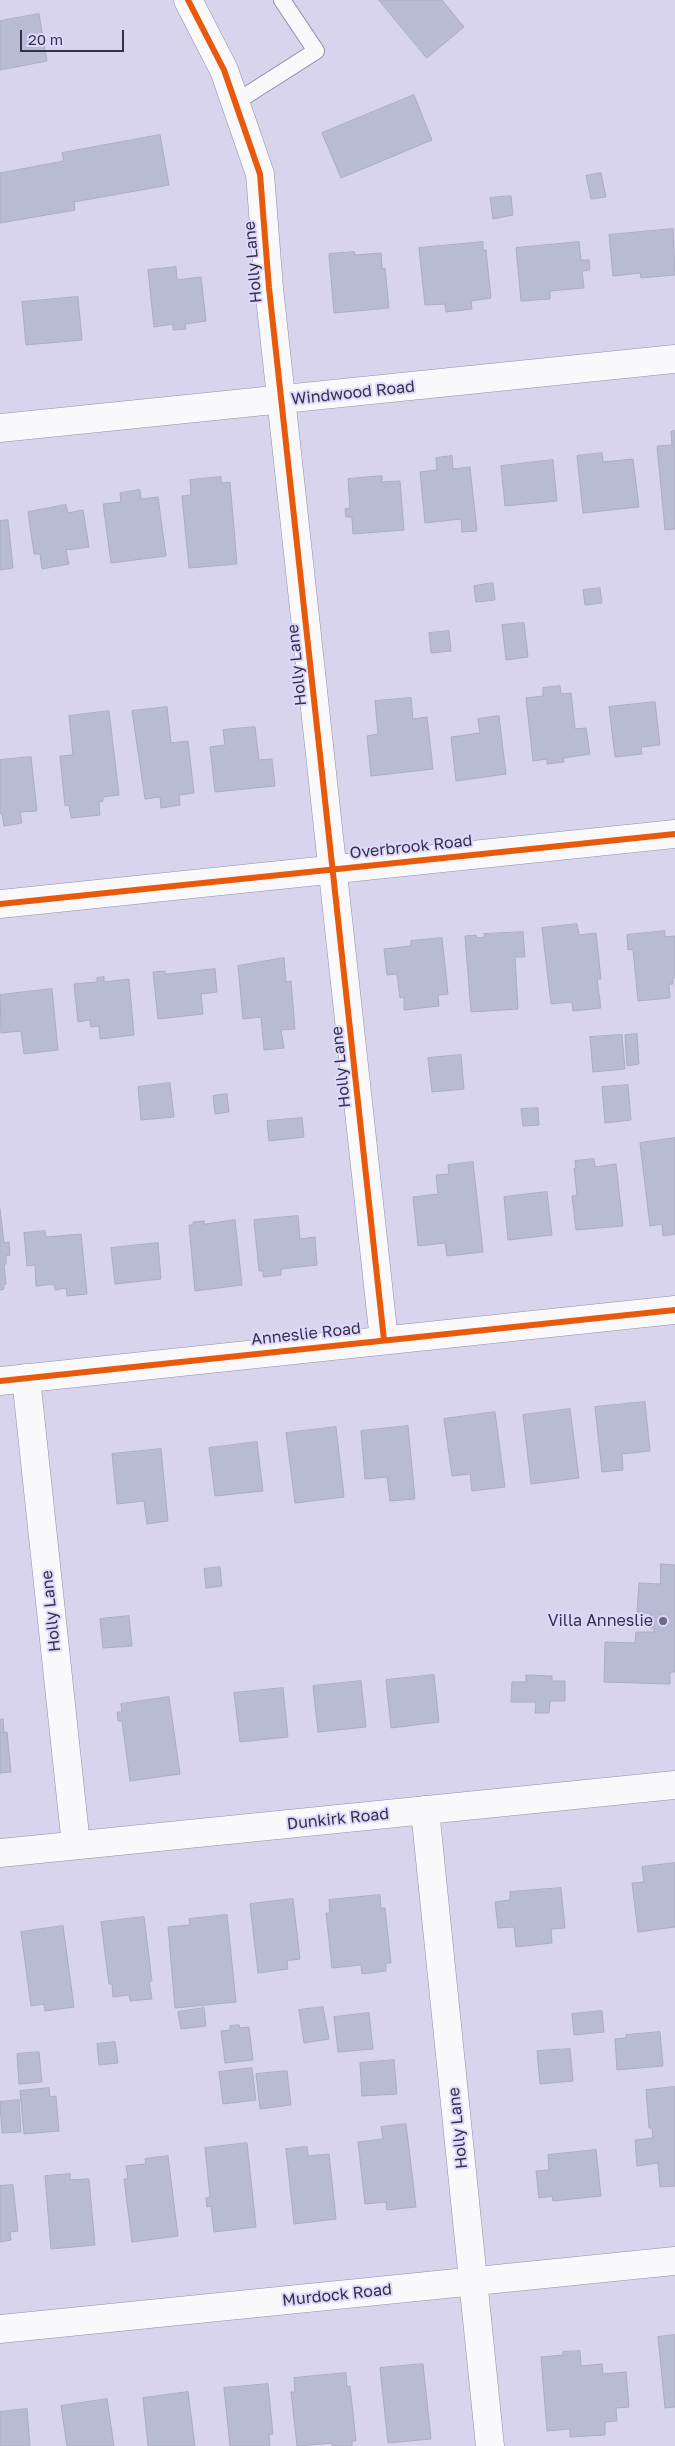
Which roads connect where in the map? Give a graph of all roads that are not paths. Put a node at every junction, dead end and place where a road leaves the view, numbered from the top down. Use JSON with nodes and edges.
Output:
{"nodes":[{"id":1,"x":282,"y":0,"type":"edge"},
{"id":2,"x":193,"y":2,"type":"edge"},
{"id":3,"x":236,"y":102,"type":"junction"},
{"id":4,"x":675,"y":359,"type":"edge"},
{"id":5,"x":283,"y":401,"type":"junction"},
{"id":6,"x":0,"y":428,"type":"edge"},
{"id":7,"x":675,"y":834,"type":"edge"},
{"id":8,"x":334,"y":869,"type":"junction"},
{"id":9,"x":0,"y":904,"type":"edge"},
{"id":10,"x":675,"y":1310,"type":"edge"},
{"id":11,"x":384,"y":1340,"type":"junction"},
{"id":12,"x":13,"y":1379,"type":"edge"},
{"id":13,"x":675,"y":1785,"type":"edge"},
{"id":14,"x":425,"y":1810,"type":"junction"},
{"id":15,"x":76,"y":1845,"type":"junction"},
{"id":16,"x":0,"y":1852,"type":"edge"},
{"id":17,"x":675,"y":2261,"type":"edge"},
{"id":18,"x":474,"y":2281,"type":"junction"},
{"id":19,"x":0,"y":2329,"type":"edge"},
{"id":20,"x":490,"y":2446,"type":"edge"}],
"edges":[{"from":1,"to":3,"type":"lane"},
{"from":2,"to":3,"type":"street","name":"Holly Lane"},
{"from":3,"to":5,"type":"street","name":"Holly Lane"},
{"from":4,"to":5,"type":"street","name":"Windwood Road"},
{"from":5,"to":6,"type":"street","name":"Windwood Road"},
{"from":5,"to":8,"type":"street","name":"Holly Lane"},
{"from":7,"to":8,"type":"street","name":"Overbrook Road"},
{"from":8,"to":9,"type":"street","name":"Overbrook Road"},
{"from":8,"to":11,"type":"street","name":"Holly Lane"},
{"from":10,"to":11,"type":"street","name":"Anneslie Road"},
{"from":11,"to":12,"type":"street","name":"Anneslie Road"},
{"from":12,"to":15,"type":"street","name":"Holly Lane"},
{"from":13,"to":14,"type":"street","name":"Dunkirk Road"},
{"from":14,"to":15,"type":"street","name":"Dunkirk Road"},
{"from":14,"to":18,"type":"street","name":"Holly Lane"},
{"from":15,"to":16,"type":"street","name":"Dunkirk Road"},
{"from":17,"to":18,"type":"street","name":"Murdock Road"},
{"from":18,"to":19,"type":"street","name":"Murdock Road"},
{"from":18,"to":20,"type":"street","name":"Holly Lane"}]}
